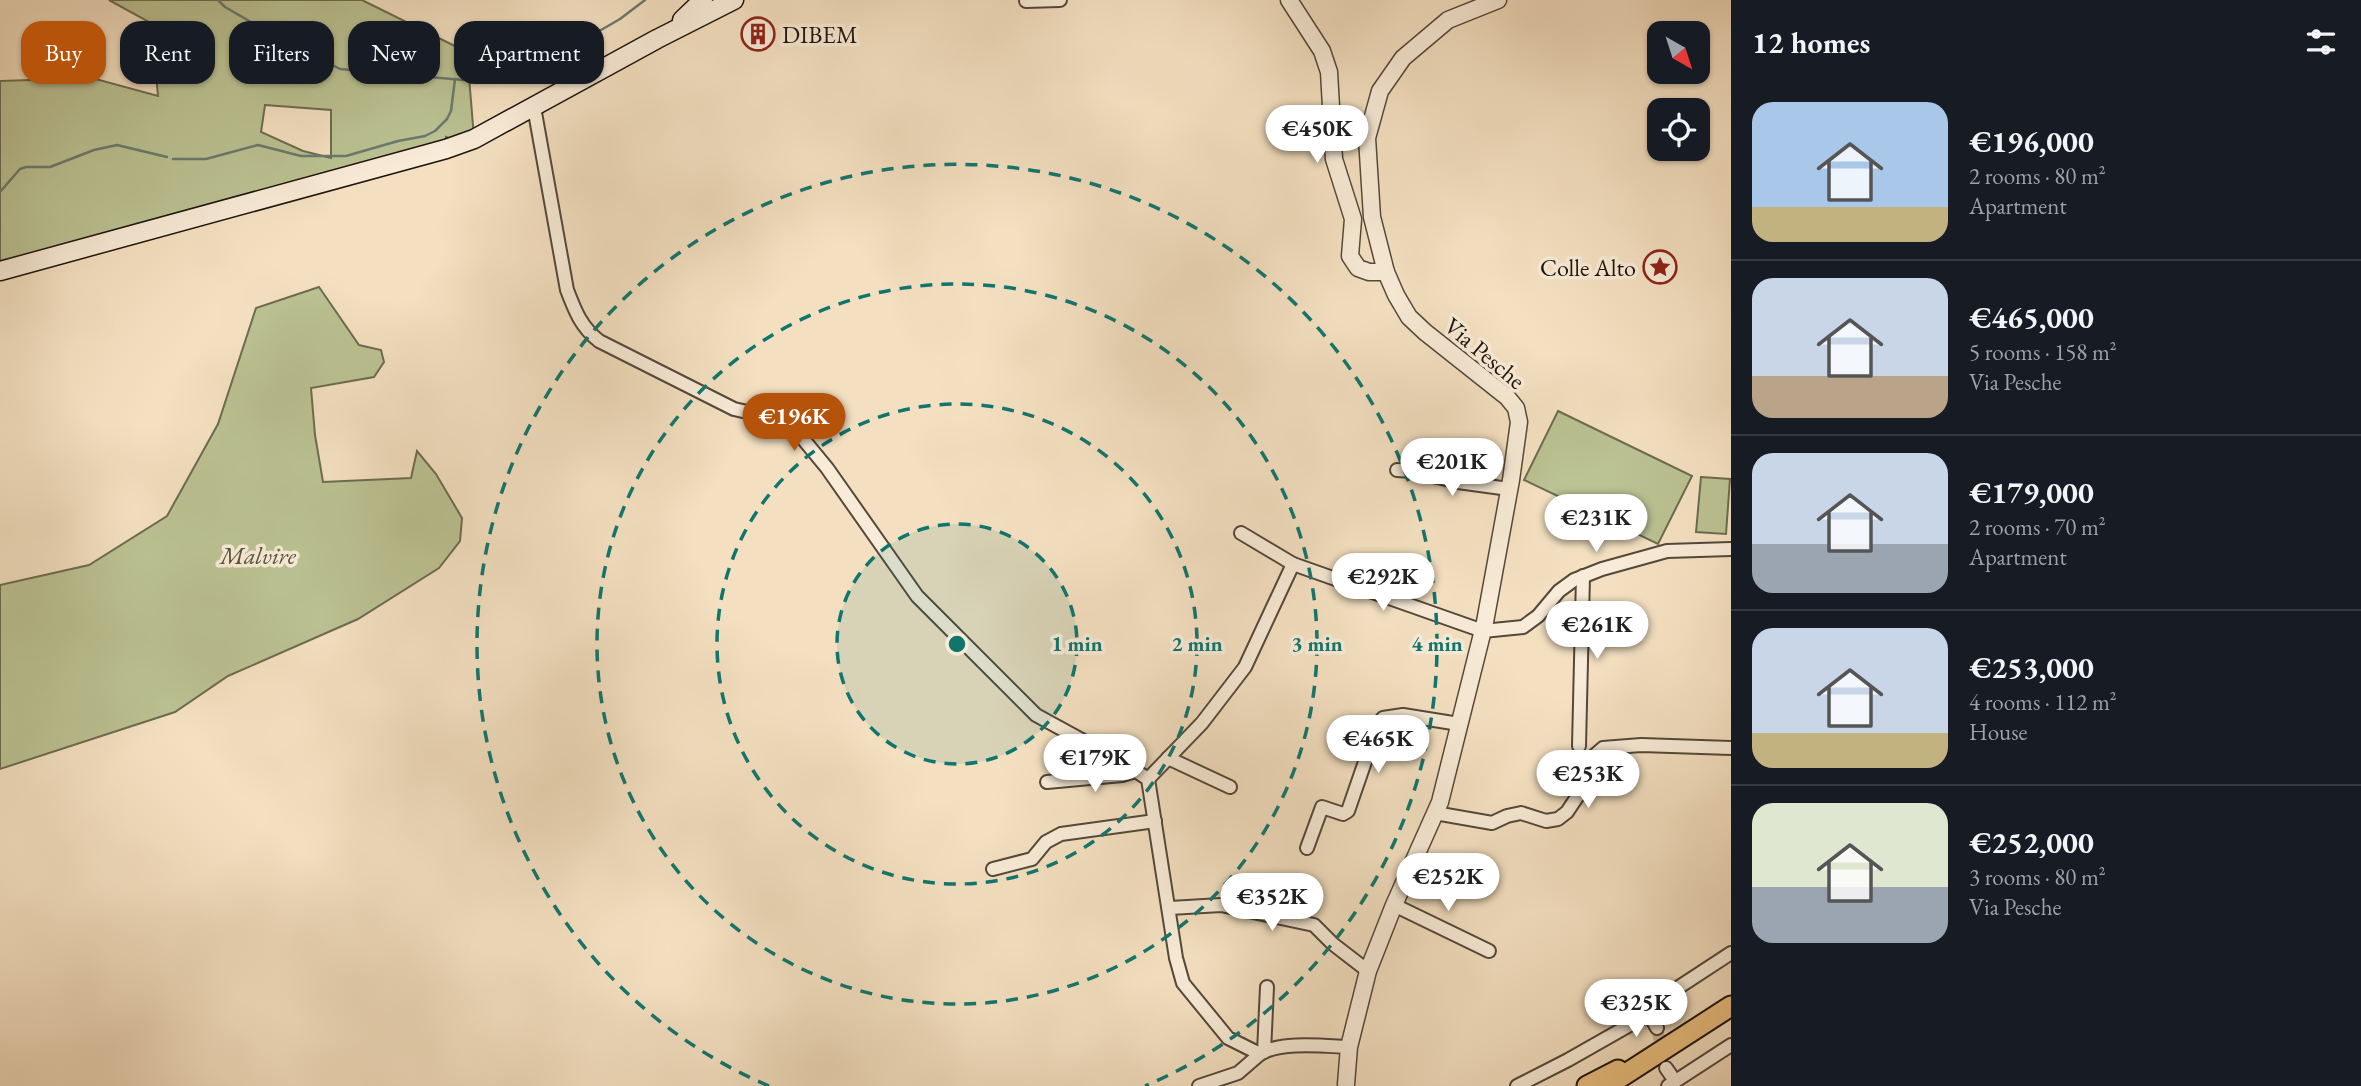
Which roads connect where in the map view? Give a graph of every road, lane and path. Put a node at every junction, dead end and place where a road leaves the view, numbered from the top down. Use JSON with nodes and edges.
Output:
{"nodes":[{"id":1,"x":703,"y":0,"type":"edge"},
{"id":2,"x":1060,"y":0,"type":"edge"},
{"id":3,"x":1290,"y":0,"type":"edge"},
{"id":4,"x":1498,"y":0,"type":"edge"},
{"id":5,"x":1026,"y":1,"type":"edge"},
{"id":6,"x":729,"y":2,"type":"edge"},
{"id":7,"x":690,"y":7,"type":"edge"},
{"id":8,"x":657,"y":39,"type":"junction"},
{"id":9,"x":534,"y":107,"type":"junction"},
{"id":10,"x":0,"y":271,"type":"edge"},
{"id":11,"x":1386,"y":272,"type":"junction"},
{"id":12,"x":1397,"y":470,"type":"dead end"},
{"id":13,"x":1509,"y":489,"type":"junction"},
{"id":14,"x":1241,"y":533,"type":"dead end"},
{"id":15,"x":1731,"y":549,"type":"edge"},
{"id":16,"x":1293,"y":564,"type":"junction"},
{"id":17,"x":1583,"y":576,"type":"junction"},
{"id":18,"x":1483,"y":631,"type":"junction"},
{"id":19,"x":1459,"y":724,"type":"junction"},
{"id":20,"x":1579,"y":746,"type":"dead end"},
{"id":21,"x":1731,"y":748,"type":"edge"},
{"id":22,"x":1168,"y":758,"type":"junction"},
{"id":23,"x":1135,"y":771,"type":"junction"},
{"id":24,"x":1148,"y":779,"type":"junction"},
{"id":25,"x":1047,"y":782,"type":"dead end"},
{"id":26,"x":1230,"y":787,"type":"dead end"},
{"id":27,"x":1435,"y":813,"type":"junction"},
{"id":28,"x":1155,"y":821,"type":"junction"},
{"id":29,"x":1307,"y":848,"type":"dead end"},
{"id":30,"x":993,"y":869,"type":"dead end"},
{"id":31,"x":1394,"y":905,"type":"junction"},
{"id":32,"x":1170,"y":908,"type":"junction"},
{"id":33,"x":1489,"y":951,"type":"dead end"},
{"id":34,"x":1731,"y":953,"type":"edge"},
{"id":35,"x":1368,"y":971,"type":"junction"},
{"id":36,"x":1266,"y":987,"type":"dead end"},
{"id":37,"x":1731,"y":1006,"type":"edge"},
{"id":38,"x":1649,"y":1014,"type":"junction"},
{"id":39,"x":1657,"y":1028,"type":"tunnel mouth"},
{"id":40,"x":1731,"y":1045,"type":"edge"},
{"id":41,"x":1349,"y":1047,"type":"junction"},
{"id":42,"x":1262,"y":1053,"type":"junction"},
{"id":43,"x":1661,"y":1062,"type":"junction"},
{"id":44,"x":1217,"y":1084,"type":"edge"},
{"id":45,"x":1672,"y":1084,"type":"edge"},
{"id":46,"x":1345,"y":1085,"type":"edge"},
{"id":47,"x":1199,"y":1086,"type":"edge"},
{"id":48,"x":1517,"y":1086,"type":"edge"},
{"id":49,"x":1587,"y":1086,"type":"edge"},
{"id":50,"x":1607,"y":1086,"type":"edge"}],
"edges":[{"from":1,"to":7,"type":"main road"},
{"from":2,"to":5,"type":"street"},
{"from":3,"to":11,"type":"street"},
{"from":4,"to":11,"type":"street","name":"Via Pesche"},
{"from":6,"to":8,"type":"main road"},
{"from":7,"to":8,"type":"main road"},
{"from":8,"to":9,"type":"main road"},
{"from":9,"to":10,"type":"main road"},
{"from":9,"to":23,"type":"street"},
{"from":11,"to":13,"type":"street","name":"Via Pesche"},
{"from":12,"to":13,"type":"street"},
{"from":13,"to":18,"type":"street","name":"Via Pesche"},
{"from":14,"to":16,"type":"street"},
{"from":15,"to":17,"type":"street"},
{"from":16,"to":18,"type":"street"},
{"from":16,"to":22,"type":"street"},
{"from":17,"to":18,"type":"street"},
{"from":17,"to":20,"type":"street"},
{"from":18,"to":19,"type":"street","name":"Via Pesche"},
{"from":19,"to":27,"type":"street","name":"Via Pesche"},
{"from":19,"to":29,"type":"street"},
{"from":21,"to":27,"type":"street"},
{"from":22,"to":24,"type":"street"},
{"from":22,"to":26,"type":"street"},
{"from":23,"to":24,"type":"street"},
{"from":23,"to":25,"type":"street"},
{"from":24,"to":28,"type":"street"},
{"from":27,"to":31,"type":"street","name":"Via Pesche"},
{"from":28,"to":30,"type":"street"},
{"from":28,"to":32,"type":"street"},
{"from":31,"to":33,"type":"street"},
{"from":31,"to":35,"type":"street","name":"Via Pesche"},
{"from":32,"to":35,"type":"street"},
{"from":32,"to":42,"type":"street"},
{"from":34,"to":38,"type":"street"},
{"from":35,"to":41,"type":"street","name":"Via Pesche"},
{"from":36,"to":42,"type":"street"},
{"from":37,"to":43,"type":"highway"},
{"from":38,"to":39,"type":"street"},
{"from":38,"to":48,"type":"street"},
{"from":40,"to":45,"type":"street"},
{"from":41,"to":42,"type":"street"},
{"from":41,"to":46,"type":"street","name":"Via Pesche"},
{"from":42,"to":44,"type":"street"},
{"from":43,"to":45,"type":"street"},
{"from":43,"to":49,"type":"highway"},
{"from":43,"to":50,"type":"highway"},
{"from":44,"to":47,"type":"street"}]}
